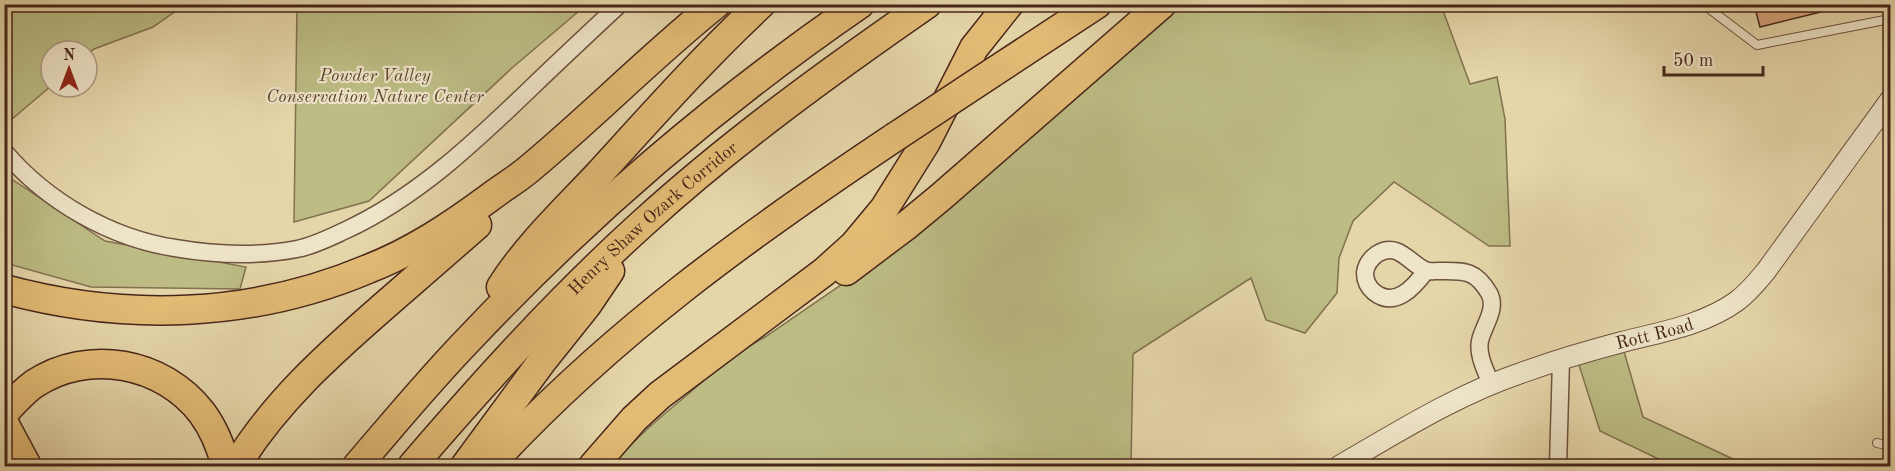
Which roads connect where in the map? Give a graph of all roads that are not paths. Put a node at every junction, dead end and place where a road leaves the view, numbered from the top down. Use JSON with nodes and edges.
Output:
{"nodes":[{"id":1,"x":620,"y":4,"type":"edge"},
{"id":2,"x":716,"y":4,"type":"edge"},
{"id":3,"x":761,"y":4,"type":"edge"},
{"id":4,"x":860,"y":4,"type":"edge"},
{"id":5,"x":927,"y":4,"type":"edge"},
{"id":6,"x":1009,"y":4,"type":"edge"},
{"id":7,"x":1097,"y":4,"type":"edge"},
{"id":8,"x":1162,"y":4,"type":"edge"},
{"id":9,"x":1703,"y":4,"type":"edge"},
{"id":10,"x":1890,"y":19,"type":"edge"},
{"id":11,"x":1890,"y":100,"type":"edge"},
{"id":12,"x":4,"y":151,"type":"edge"},
{"id":13,"x":528,"y":170,"type":"junction"},
{"id":14,"x":644,"y":222,"type":"junction"},
{"id":15,"x":1426,"y":271,"type":"dead end"},
{"id":16,"x":4,"y":289,"type":"edge"},
{"id":17,"x":470,"y":337,"type":"junction"},
{"id":18,"x":732,"y":342,"type":"junction"},
{"id":19,"x":1561,"y":360,"type":"junction"},
{"id":20,"x":1491,"y":384,"type":"junction"},
{"id":21,"x":4,"y":413,"type":"edge"},
{"id":22,"x":4,"y":423,"type":"edge"},
{"id":23,"x":1877,"y":443,"type":"dead end"},
{"id":24,"x":1890,"y":446,"type":"edge"},
{"id":25,"x":27,"y":466,"type":"edge"},
{"id":26,"x":226,"y":466,"type":"edge"},
{"id":27,"x":236,"y":466,"type":"edge"},
{"id":28,"x":357,"y":466,"type":"edge"},
{"id":29,"x":412,"y":466,"type":"edge"},
{"id":30,"x":465,"y":466,"type":"edge"},
{"id":31,"x":489,"y":466,"type":"edge"},
{"id":32,"x":593,"y":466,"type":"edge"},
{"id":33,"x":1339,"y":466,"type":"edge"},
{"id":34,"x":1558,"y":466,"type":"edge"}],
"edges":[{"from":1,"to":12,"type":"street"},
{"from":2,"to":13,"type":"highway"},
{"from":3,"to":17,"type":"highway"},
{"from":4,"to":17,"type":"highway"},
{"from":5,"to":14,"type":"highway","name":"Henry Shaw Ozark Corridor"},
{"from":6,"to":18,"type":"highway"},
{"from":7,"to":31,"type":"highway","bridge":true},
{"from":8,"to":18,"type":"highway"},
{"from":9,"to":10,"type":"lane"},
{"from":11,"to":19,"type":"street","name":"Rott Road"},
{"from":13,"to":16,"type":"highway"},
{"from":13,"to":27,"type":"highway"},
{"from":14,"to":29,"type":"highway","name":"Henry Shaw Ozark Corridor"},
{"from":14,"to":30,"type":"highway"},
{"from":15,"to":20,"type":"street"},
{"from":17,"to":28,"type":"highway"},
{"from":18,"to":32,"type":"highway"},
{"from":19,"to":20,"type":"street","name":"Rott Road"},
{"from":19,"to":34,"type":"street"},
{"from":20,"to":33,"type":"street","name":"Rott Road"},
{"from":21,"to":26,"type":"highway"},
{"from":22,"to":25,"type":"highway"},
{"from":23,"to":24,"type":"lane"}]}
